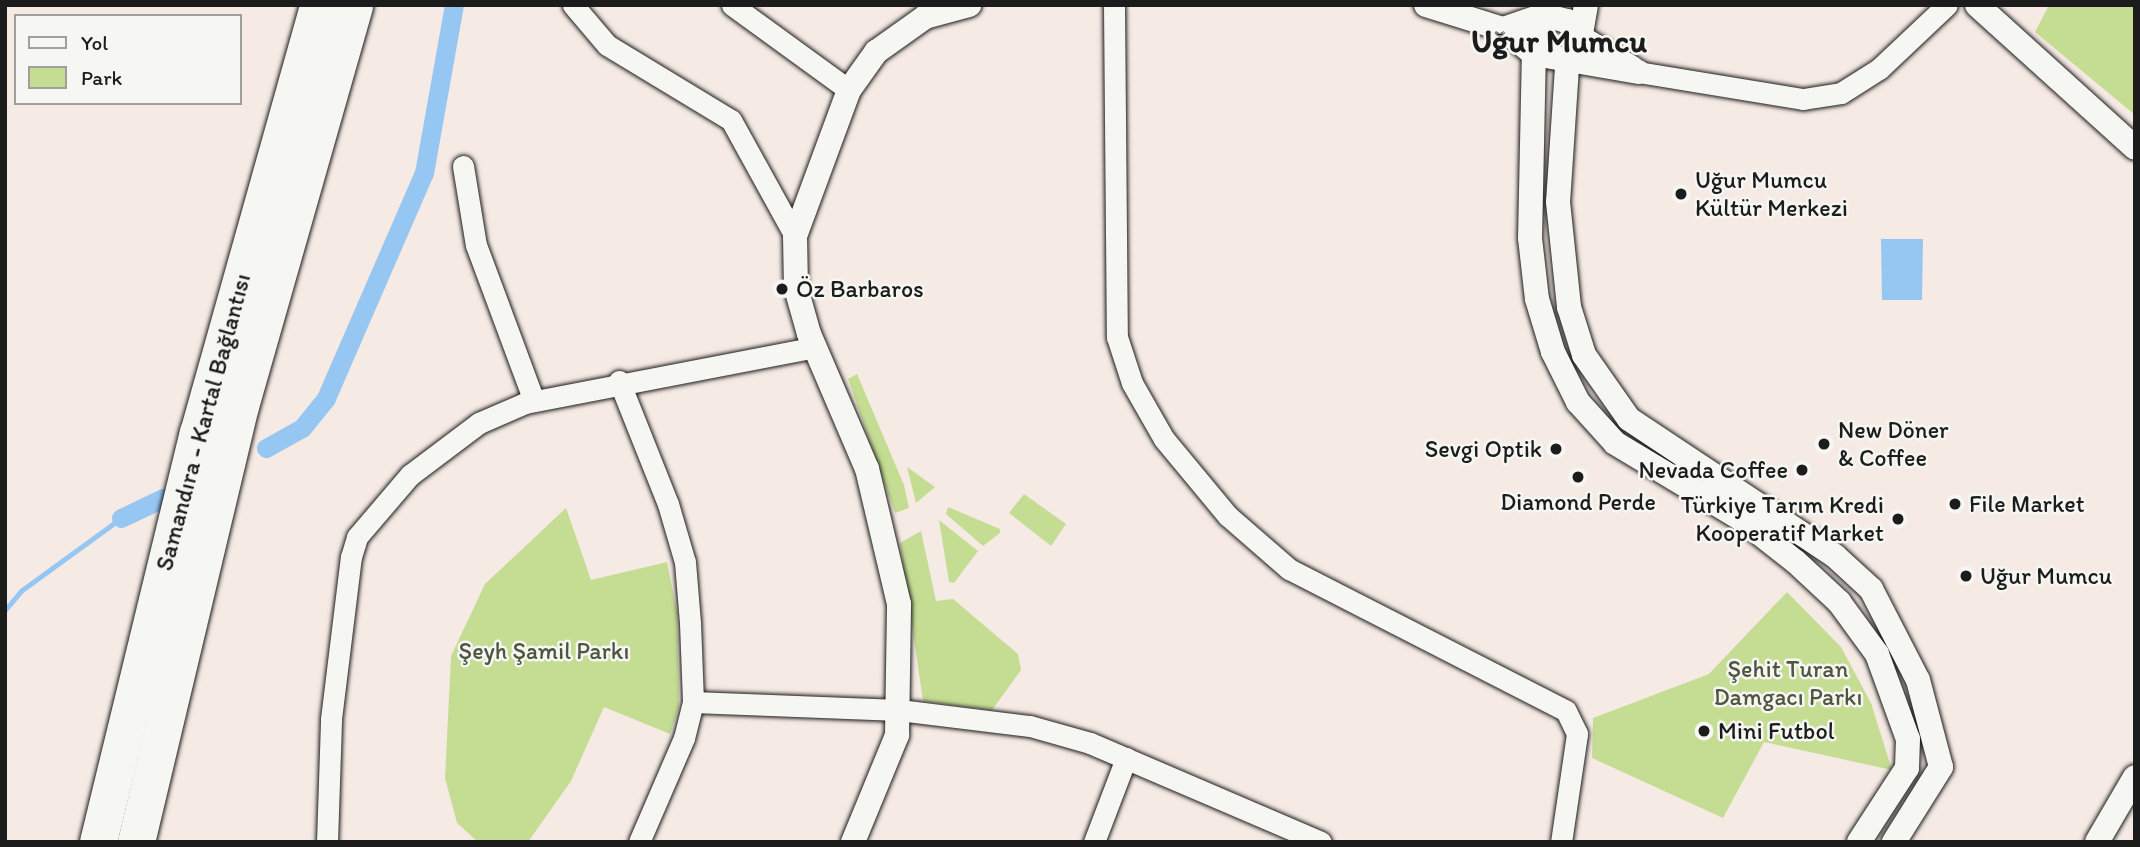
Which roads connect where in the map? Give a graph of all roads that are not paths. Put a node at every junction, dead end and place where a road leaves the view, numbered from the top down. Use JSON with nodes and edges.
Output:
{"nodes":[{"id":1,"x":318,"y":5,"type":"edge"},
{"id":2,"x":354,"y":5,"type":"edge"},
{"id":3,"x":573,"y":5,"type":"edge"},
{"id":4,"x":732,"y":5,"type":"edge"},
{"id":5,"x":969,"y":5,"type":"edge"},
{"id":6,"x":1114,"y":5,"type":"edge"},
{"id":7,"x":1426,"y":5,"type":"edge"},
{"id":8,"x":1586,"y":5,"type":"edge"},
{"id":9,"x":1947,"y":5,"type":"edge"},
{"id":10,"x":1977,"y":5,"type":"edge"},
{"id":11,"x":1546,"y":10,"type":"edge"},
{"id":12,"x":1503,"y":29,"type":"junction"},
{"id":13,"x":1580,"y":37,"type":"junction"},
{"id":14,"x":1534,"y":54,"type":"junction"},
{"id":15,"x":1569,"y":63,"type":"junction"},
{"id":16,"x":1638,"y":72,"type":"junction"},
{"id":17,"x":849,"y":90,"type":"junction"},
{"id":18,"x":2135,"y":148,"type":"edge"},
{"id":19,"x":463,"y":166,"type":"dead end"},
{"id":20,"x":795,"y":236,"type":"junction"},
{"id":21,"x":815,"y":347,"type":"junction"},
{"id":22,"x":619,"y":380,"type":"junction"},
{"id":23,"x":534,"y":401,"type":"junction"},
{"id":24,"x":692,"y":702,"type":"junction"},
{"id":25,"x":899,"y":710,"type":"junction"},
{"id":26,"x":1126,"y":758,"type":"junction"},
{"id":27,"x":2135,"y":778,"type":"edge"},
{"id":28,"x":98,"y":842,"type":"edge"},
{"id":29,"x":135,"y":842,"type":"edge"},
{"id":30,"x":327,"y":842,"type":"edge"},
{"id":31,"x":639,"y":842,"type":"edge"},
{"id":32,"x":853,"y":842,"type":"edge"},
{"id":33,"x":1094,"y":842,"type":"edge"},
{"id":34,"x":1321,"y":842,"type":"edge"},
{"id":35,"x":1561,"y":842,"type":"edge"},
{"id":36,"x":1859,"y":842,"type":"edge"},
{"id":37,"x":1894,"y":842,"type":"edge"},
{"id":38,"x":2097,"y":842,"type":"edge"}],
"edges":[{"from":1,"to":28,"type":"highway","name":"Samandıra - Kartal Bağlantısı"},
{"from":2,"to":29,"type":"highway","name":"Samandıra - Kartal Bağlantısı"},
{"from":3,"to":20,"type":"street"},
{"from":4,"to":17,"type":"street"},
{"from":5,"to":17,"type":"street"},
{"from":6,"to":35,"type":"street"},
{"from":7,"to":12,"type":"street"},
{"from":8,"to":13,"type":"street"},
{"from":9,"to":16,"type":"street"},
{"from":10,"to":18,"type":"street"},
{"from":11,"to":12,"type":"street"},
{"from":11,"to":13,"type":"street"},
{"from":11,"to":14,"type":"street"},
{"from":12,"to":14,"type":"street"},
{"from":13,"to":15,"type":"street"},
{"from":13,"to":16,"type":"street"},
{"from":14,"to":15,"type":"street"},
{"from":14,"to":36,"type":"street"},
{"from":15,"to":16,"type":"street"},
{"from":15,"to":37,"type":"street"},
{"from":17,"to":20,"type":"street"},
{"from":19,"to":23,"type":"street"},
{"from":20,"to":21,"type":"street"},
{"from":21,"to":22,"type":"street"},
{"from":21,"to":25,"type":"street"},
{"from":22,"to":23,"type":"street"},
{"from":22,"to":24,"type":"street"},
{"from":23,"to":30,"type":"street"},
{"from":24,"to":25,"type":"street"},
{"from":24,"to":31,"type":"street"},
{"from":25,"to":26,"type":"street"},
{"from":25,"to":32,"type":"street"},
{"from":26,"to":33,"type":"street"},
{"from":26,"to":34,"type":"street"},
{"from":27,"to":38,"type":"street"}]}
